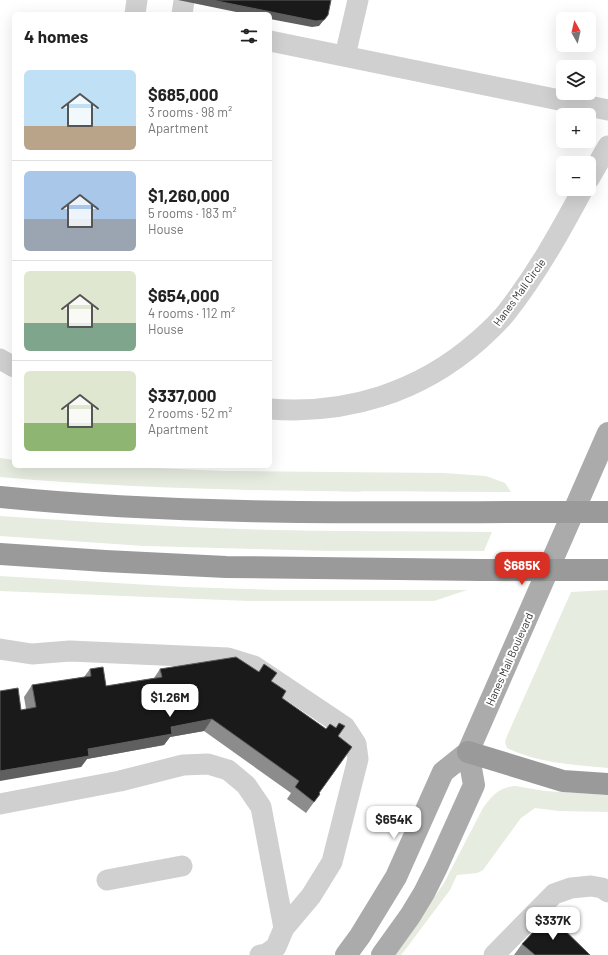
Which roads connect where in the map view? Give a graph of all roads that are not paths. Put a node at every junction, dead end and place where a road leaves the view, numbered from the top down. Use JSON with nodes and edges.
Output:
{"nodes":[{"id":1,"x":137,"y":0,"type":"edge"},
{"id":2,"x":358,"y":0,"type":"edge"},
{"id":3,"x":135,"y":12,"type":"edge"},
{"id":4,"x":272,"y":41,"type":"edge"},
{"id":5,"x":345,"y":56,"type":"junction"},
{"id":6,"x":608,"y":110,"type":"edge"},
{"id":7,"x":608,"y":146,"type":"edge"},
{"id":8,"x":596,"y":166,"type":"edge"},
{"id":9,"x":579,"y":196,"type":"edge"},
{"id":10,"x":0,"y":359,"type":"edge"},
{"id":11,"x":12,"y":366,"type":"edge"},
{"id":12,"x":272,"y":409,"type":"edge"},
{"id":13,"x":608,"y":433,"type":"edge"},
{"id":14,"x":0,"y":497,"type":"edge"},
{"id":15,"x":608,"y":512,"type":"edge"},
{"id":16,"x":0,"y":554,"type":"edge"},
{"id":17,"x":608,"y":570,"type":"edge"},
{"id":18,"x":0,"y":649,"type":"edge"},
{"id":19,"x":468,"y":752,"type":"junction"},
{"id":20,"x":608,"y":784,"type":"edge"},
{"id":21,"x":0,"y":804,"type":"edge"},
{"id":22,"x":182,"y":866,"type":"dead end"},
{"id":23,"x":107,"y":880,"type":"dead end"},
{"id":24,"x":608,"y":892,"type":"edge"},
{"id":25,"x":284,"y":928,"type":"junction"},
{"id":26,"x":261,"y":955,"type":"edge"},
{"id":27,"x":346,"y":955,"type":"edge"},
{"id":28,"x":382,"y":955,"type":"edge"},
{"id":29,"x":494,"y":955,"type":"edge"}],
"edges":[{"from":1,"to":3,"type":"street"},
{"from":2,"to":5,"type":"street"},
{"from":4,"to":5,"type":"street"},
{"from":5,"to":6,"type":"street"},
{"from":7,"to":8,"type":"street"},
{"from":9,"to":12,"type":"street","name":"Hanes Mall Circle"},
{"from":10,"to":11,"type":"street"},
{"from":13,"to":19,"type":"main road","name":"Hanes Mall Boulevard"},
{"from":14,"to":15,"type":"highway","bridge":true},
{"from":16,"to":17,"type":"highway","bridge":true},
{"from":18,"to":25,"type":"street"},
{"from":19,"to":20,"type":"highway"},
{"from":19,"to":27,"type":"main road","name":"Hanes Mall Boulevard"},
{"from":19,"to":28,"type":"main road"},
{"from":21,"to":25,"type":"street"},
{"from":22,"to":23,"type":"street"},
{"from":24,"to":29,"type":"street"},
{"from":25,"to":26,"type":"street"}]}
